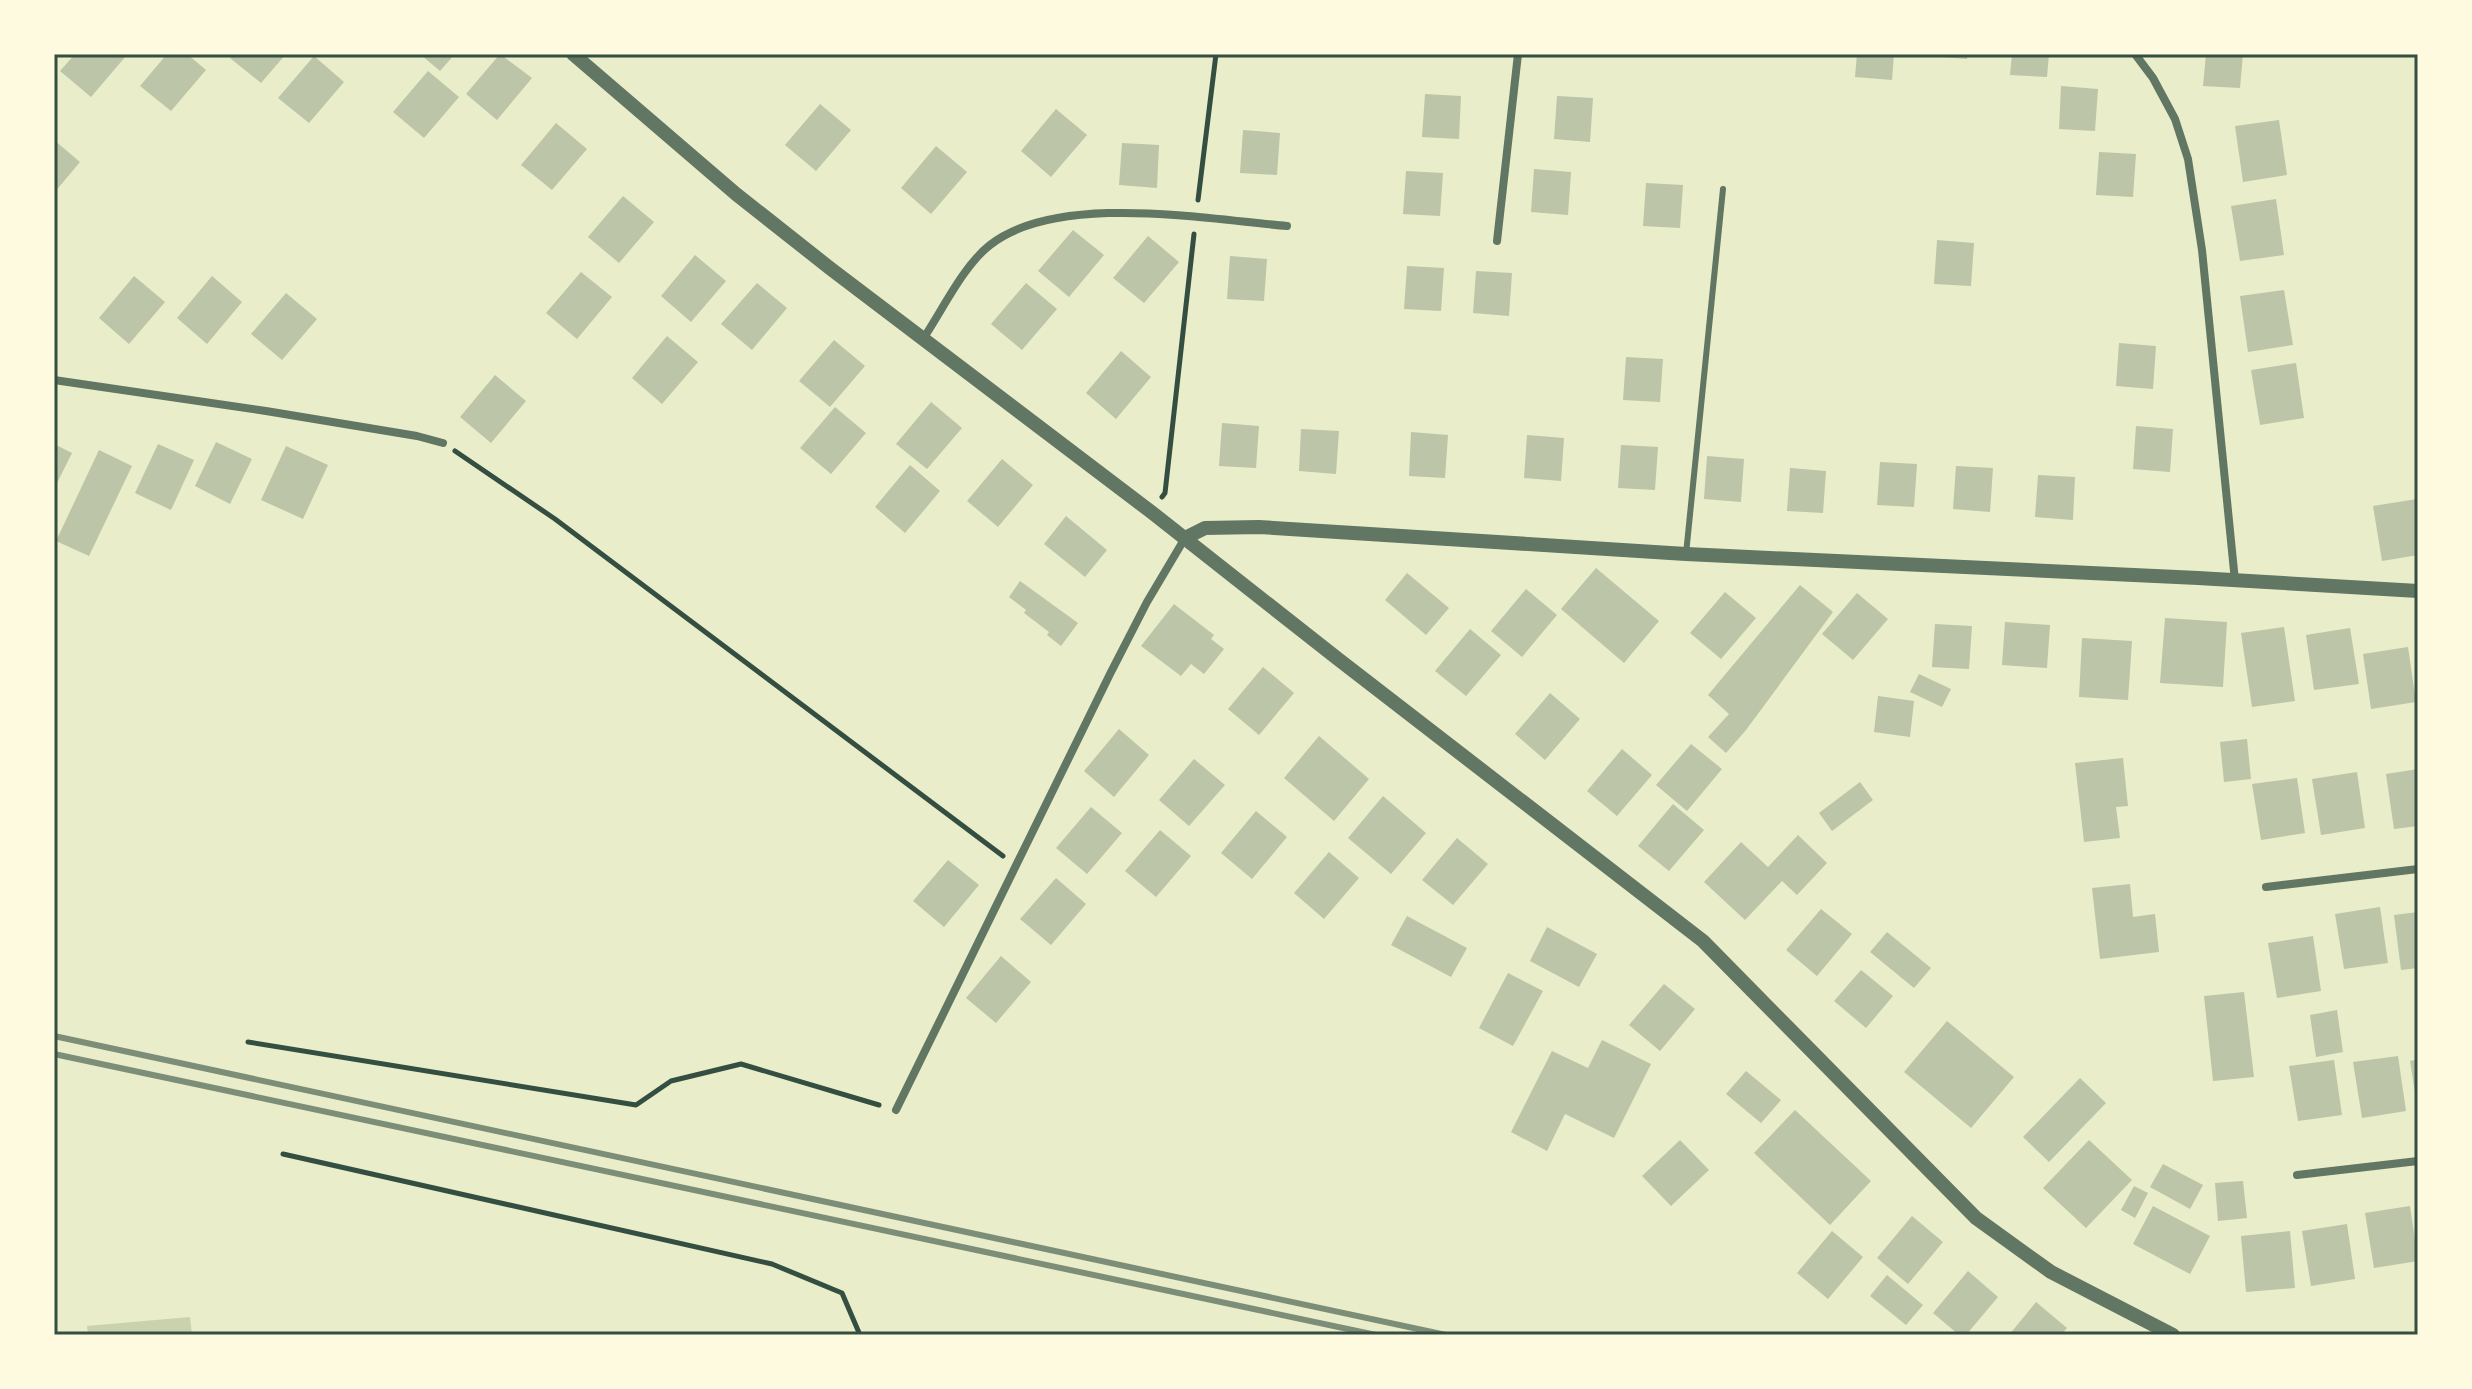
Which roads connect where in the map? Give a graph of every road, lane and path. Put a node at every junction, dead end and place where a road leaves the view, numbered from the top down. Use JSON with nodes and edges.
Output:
{"nodes":[{"id":1,"x":573,"y":54,"type":"edge"},
{"id":2,"x":1216,"y":54,"type":"edge"},
{"id":3,"x":1518,"y":54,"type":"edge"},
{"id":4,"x":2135,"y":54,"type":"edge"},
{"id":5,"x":1723,"y":189,"type":"dead end"},
{"id":6,"x":1196,"y":218,"type":"junction"},
{"id":7,"x":1287,"y":226,"type":"dead end"},
{"id":8,"x":1497,"y":241,"type":"dead end"},
{"id":9,"x":923,"y":339,"type":"junction"},
{"id":10,"x":54,"y":380,"type":"edge"},
{"id":11,"x":443,"y":443,"type":"joint"},
{"id":12,"x":1160,"y":499,"type":"dead end"},
{"id":13,"x":1185,"y":538,"type":"junction"},
{"id":14,"x":1686,"y":554,"type":"junction"},
{"id":15,"x":2236,"y":581,"type":"junction"},
{"id":16,"x":2418,"y":591,"type":"edge"},
{"id":17,"x":1017,"y":867,"type":"junction"},
{"id":18,"x":2418,"y":869,"type":"edge"},
{"id":19,"x":2266,"y":887,"type":"dead end"},
{"id":20,"x":248,"y":1042,"type":"dead end"},
{"id":21,"x":896,"y":1110,"type":"joint"},
{"id":22,"x":283,"y":1154,"type":"dead end"},
{"id":23,"x":2418,"y":1161,"type":"edge"},
{"id":24,"x":2297,"y":1175,"type":"dead end"},
{"id":25,"x":860,"y":1335,"type":"edge"},
{"id":26,"x":2173,"y":1335,"type":"edge"}],
"edges":[{"from":1,"to":9,"type":"street"},
{"from":2,"to":6,"type":"path"},
{"from":3,"to":8,"type":"street"},
{"from":4,"to":15,"type":"street"},
{"from":5,"to":14,"type":"lane"},
{"from":6,"to":7,"type":"street"},
{"from":6,"to":9,"type":"street"},
{"from":6,"to":12,"type":"path"},
{"from":9,"to":13,"type":"street"},
{"from":10,"to":11,"type":"street"},
{"from":11,"to":17,"type":"path"},
{"from":13,"to":14,"type":"street"},
{"from":13,"to":17,"type":"street"},
{"from":13,"to":26,"type":"street"},
{"from":14,"to":15,"type":"street"},
{"from":15,"to":16,"type":"street"},
{"from":17,"to":21,"type":"street"},
{"from":18,"to":19,"type":"street"},
{"from":20,"to":21,"type":"path"},
{"from":22,"to":25,"type":"path"},
{"from":23,"to":24,"type":"street"}]}
